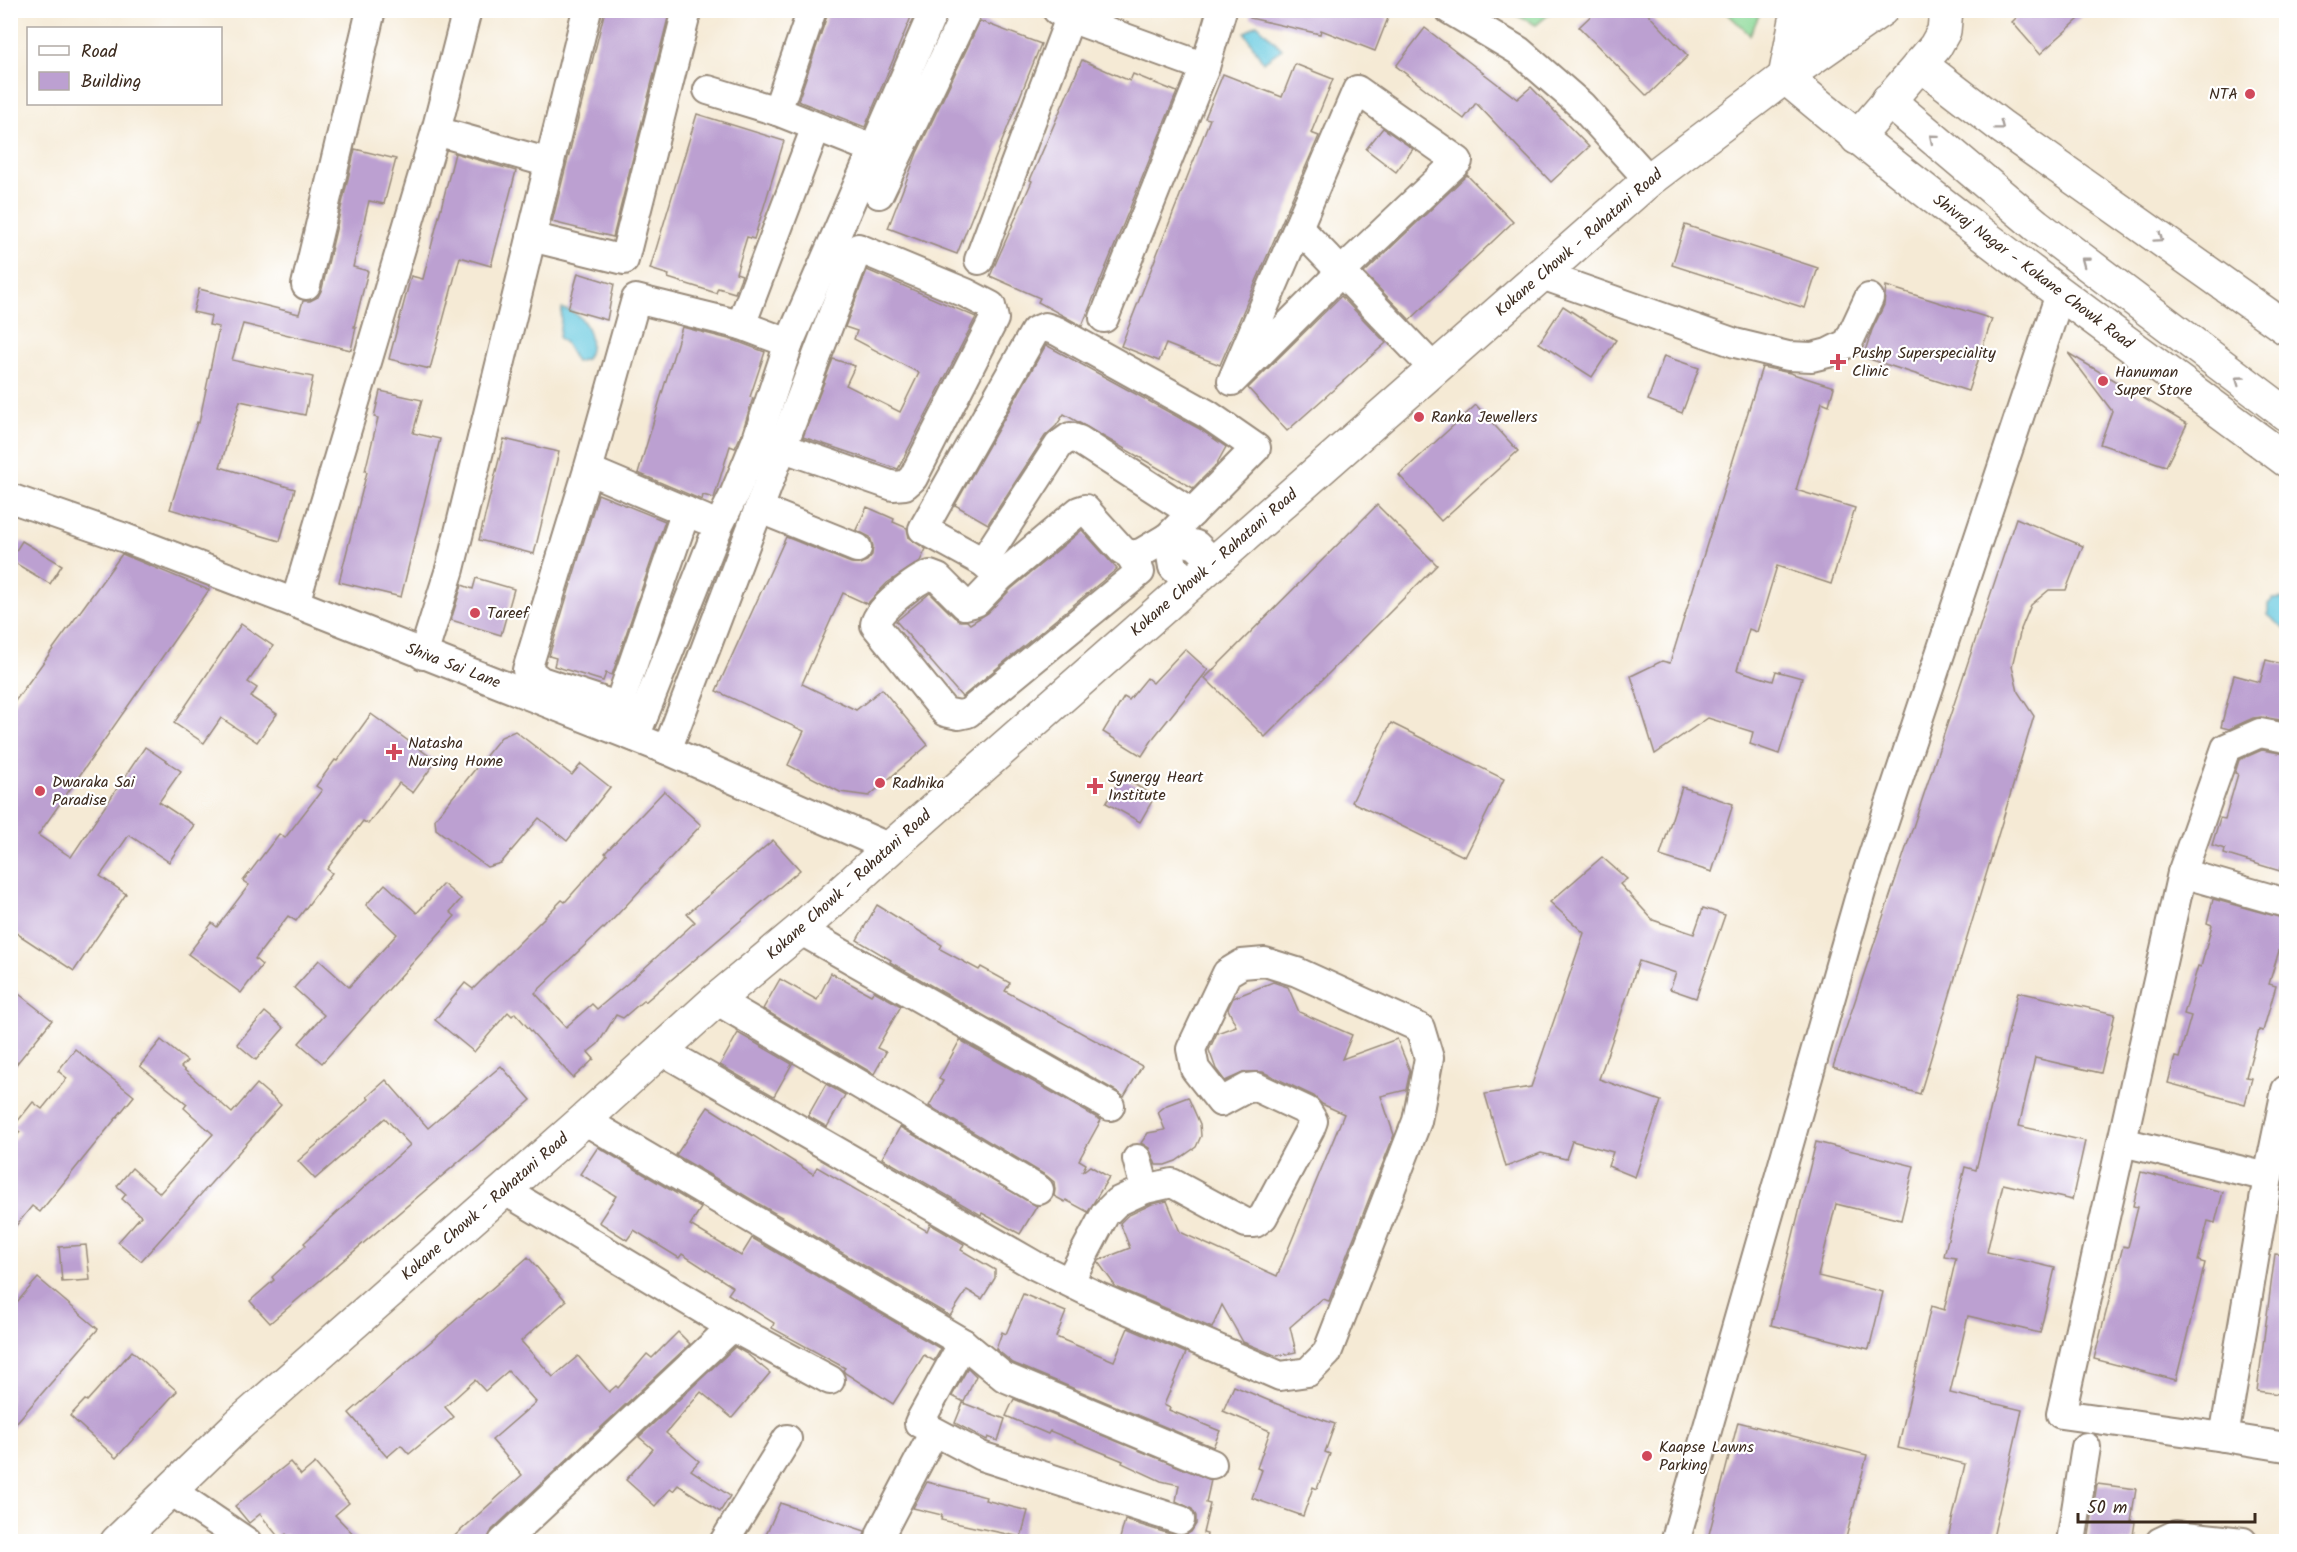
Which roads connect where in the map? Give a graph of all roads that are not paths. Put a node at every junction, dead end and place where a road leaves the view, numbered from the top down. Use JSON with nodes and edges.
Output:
{"nodes":[{"id":1,"x":371,"y":10,"type":"edge"},
{"id":2,"x":467,"y":10,"type":"edge"},
{"id":3,"x":587,"y":10,"type":"edge"},
{"id":4,"x":687,"y":10,"type":"edge"},
{"id":5,"x":812,"y":10,"type":"edge"},
{"id":6,"x":934,"y":10,"type":"edge"},
{"id":7,"x":967,"y":10,"type":"edge"},
{"id":8,"x":1222,"y":10,"type":"edge"},
{"id":9,"x":1450,"y":10,"type":"edge"},
{"id":10,"x":1798,"y":10,"type":"edge"},
{"id":11,"x":1833,"y":10,"type":"edge"},
{"id":12,"x":1881,"y":10,"type":"edge"},
{"id":13,"x":1946,"y":10,"type":"edge"},
{"id":14,"x":1067,"y":13,"type":"edge"},
{"id":15,"x":1920,"y":64,"type":"junction"},
{"id":16,"x":1205,"y":67,"type":"junction"},
{"id":17,"x":1785,"y":77,"type":"junction"},
{"id":18,"x":708,"y":90,"type":"dead end"},
{"id":19,"x":1888,"y":100,"type":"junction"},
{"id":20,"x":777,"y":111,"type":"junction"},
{"id":21,"x":816,"y":127,"type":"junction"},
{"id":22,"x":436,"y":131,"type":"junction"},
{"id":23,"x":1857,"y":138,"type":"junction"},
{"id":24,"x":873,"y":149,"type":"junction"},
{"id":25,"x":550,"y":163,"type":"junction"},
{"id":26,"x":1649,"y":180,"type":"junction"},
{"id":27,"x":879,"y":194,"type":"dead end"},
{"id":28,"x":1298,"y":227,"type":"junction"},
{"id":29,"x":531,"y":237,"type":"junction"},
{"id":30,"x":979,"y":260,"type":"dead end"},
{"id":31,"x":1341,"y":272,"type":"junction"},
{"id":32,"x":1542,"y":275,"type":"junction"},
{"id":33,"x":306,"y":285,"type":"dead end"},
{"id":34,"x":2061,"y":294,"type":"junction"},
{"id":35,"x":1869,"y":298,"type":"dead end"},
{"id":36,"x":1104,"y":318,"type":"dead end"},
{"id":37,"x":741,"y":325,"type":"junction"},
{"id":38,"x":2286,"y":328,"type":"edge"},
{"id":39,"x":789,"y":343,"type":"junction"},
{"id":40,"x":1434,"y":369,"type":"junction"},
{"id":41,"x":2286,"y":414,"type":"edge"},
{"id":42,"x":781,"y":447,"type":"junction"},
{"id":43,"x":2286,"y":460,"type":"edge"},
{"id":44,"x":588,"y":470,"type":"junction"},
{"id":45,"x":10,"y":498,"type":"edge"},
{"id":46,"x":760,"y":509,"type":"junction"},
{"id":47,"x":686,"y":511,"type":"junction"},
{"id":48,"x":1192,"y":513,"type":"junction"},
{"id":49,"x":719,"y":525,"type":"junction"},
{"id":50,"x":1168,"y":537,"type":"junction"},
{"id":51,"x":857,"y":548,"type":"dead end"},
{"id":52,"x":1130,"y":555,"type":"junction"},
{"id":53,"x":1214,"y":563,"type":"junction"},
{"id":54,"x":992,"y":570,"type":"junction"},
{"id":55,"x":1190,"y":584,"type":"junction"},
{"id":56,"x":295,"y":603,"type":"junction"},
{"id":57,"x":423,"y":655,"type":"junction"},
{"id":58,"x":632,"y":720,"type":"junction"},
{"id":59,"x":2286,"y":738,"type":"edge"},
{"id":60,"x":667,"y":750,"type":"junction"},
{"id":61,"x":890,"y":848,"type":"junction"},
{"id":62,"x":2182,"y":873,"type":"junction"},
{"id":63,"x":2286,"y":903,"type":"edge"},
{"id":64,"x":800,"y":930,"type":"junction"},
{"id":65,"x":716,"y":1000,"type":"junction"},
{"id":66,"x":661,"y":1050,"type":"junction"},
{"id":67,"x":2286,"y":1090,"type":"edge"},
{"id":68,"x":1110,"y":1106,"type":"dead end"},
{"id":69,"x":584,"y":1120,"type":"junction"},
{"id":70,"x":2122,"y":1142,"type":"junction"},
{"id":71,"x":1137,"y":1159,"type":"dead end"},
{"id":72,"x":1145,"y":1189,"type":"junction"},
{"id":73,"x":504,"y":1190,"type":"junction"},
{"id":74,"x":1039,"y":1190,"type":"dead end"},
{"id":75,"x":2273,"y":1196,"type":"edge"},
{"id":76,"x":1069,"y":1282,"type":"junction"},
{"id":77,"x":732,"y":1327,"type":"junction"},
{"id":78,"x":963,"y":1343,"type":"junction"},
{"id":79,"x":830,"y":1380,"type":"dead end"},
{"id":80,"x":934,"y":1431,"type":"junction"},
{"id":81,"x":2224,"y":1437,"type":"junction"},
{"id":82,"x":786,"y":1439,"type":"dead end"},
{"id":83,"x":2086,"y":1447,"type":"dead end"},
{"id":84,"x":2286,"y":1447,"type":"edge"},
{"id":85,"x":1212,"y":1464,"type":"dead end"},
{"id":86,"x":170,"y":1490,"type":"junction"},
{"id":87,"x":1180,"y":1520,"type":"dead end"},
{"id":88,"x":118,"y":1541,"type":"edge"},
{"id":89,"x":247,"y":1542,"type":"edge"},
{"id":90,"x":503,"y":1542,"type":"edge"},
{"id":91,"x":724,"y":1542,"type":"edge"},
{"id":92,"x":879,"y":1542,"type":"edge"},
{"id":93,"x":1675,"y":1542,"type":"edge"},
{"id":94,"x":2071,"y":1542,"type":"edge"},
{"id":95,"x":2160,"y":1542,"type":"edge"},
{"id":96,"x":2243,"y":1542,"type":"edge"}],
"edges":[{"from":1,"to":33,"type":"street"},
{"from":2,"to":22,"type":"street"},
{"from":3,"to":25,"type":"street"},
{"from":4,"to":29,"type":"street"},
{"from":5,"to":20,"type":"street"},
{"from":6,"to":24,"type":"street"},
{"from":7,"to":27,"type":"street"},
{"from":8,"to":16,"type":"street"},
{"from":9,"to":26,"type":"street"},
{"from":10,"to":17,"type":"street"},
{"from":11,"to":17,"type":"street"},
{"from":12,"to":17,"type":"street","name":"Kokane Chowk - Rahatani Road"},
{"from":13,"to":15,"type":"street"},
{"from":14,"to":16,"type":"street"},
{"from":14,"to":30,"type":"street"},
{"from":15,"to":19,"type":"street"},
{"from":15,"to":38,"type":"street","one_way":true},
{"from":16,"to":36,"type":"street"},
{"from":17,"to":23,"type":"street","name":"Shivraj Nagar - Kokane Chowk Road"},
{"from":17,"to":26,"type":"street","name":"Kokane Chowk - Rahatani Road"},
{"from":18,"to":20,"type":"street"},
{"from":19,"to":23,"type":"street"},
{"from":41,"to":19,"type":"street","one_way":true},
{"from":20,"to":21,"type":"street"},
{"from":21,"to":24,"type":"street"},
{"from":21,"to":37,"type":"street"},
{"from":22,"to":25,"type":"street"},
{"from":22,"to":56,"type":"street"},
{"from":23,"to":34,"type":"street","name":"Shivraj Nagar - Kokane Chowk Road"},
{"from":24,"to":39,"type":"street"},
{"from":25,"to":29,"type":"street"},
{"from":26,"to":32,"type":"street","name":"Kokane Chowk - Rahatani Road"},
{"from":28,"to":31,"type":"street"},
{"from":28,"to":31,"type":"street"},
{"from":28,"to":31,"type":"street"},
{"from":29,"to":57,"type":"street"},
{"from":31,"to":40,"type":"street"},
{"from":32,"to":35,"type":"street"},
{"from":32,"to":40,"type":"street","name":"Kokane Chowk - Rahatani Road"},
{"from":34,"to":43,"type":"street","name":"Shivraj Nagar - Kokane Chowk Road"},
{"from":34,"to":93,"type":"street"},
{"from":37,"to":39,"type":"street"},
{"from":37,"to":44,"type":"street"},
{"from":39,"to":49,"type":"street"},
{"from":40,"to":53,"type":"street","name":"Kokane Chowk - Rahatani Road"},
{"from":42,"to":42,"type":"street"},
{"from":42,"to":46,"type":"street"},
{"from":44,"to":47,"type":"street"},
{"from":44,"to":58,"type":"street"},
{"from":45,"to":56,"type":"street","name":"Shiva Sai Lane"},
{"from":46,"to":51,"type":"street"},
{"from":46,"to":60,"type":"street"},
{"from":47,"to":49,"type":"street"},
{"from":47,"to":58,"type":"street"},
{"from":48,"to":50,"type":"street"},
{"from":48,"to":54,"type":"street"},
{"from":48,"to":54,"type":"street"},
{"from":49,"to":58,"type":"street"},
{"from":50,"to":52,"type":"street"},
{"from":50,"to":53,"type":"street"},
{"from":50,"to":55,"type":"street"},
{"from":52,"to":54,"type":"street"},
{"from":52,"to":54,"type":"street"},
{"from":53,"to":55,"type":"street","name":"Kokane Chowk - Rahatani Road"},
{"from":55,"to":61,"type":"street","name":"Kokane Chowk - Rahatani Road"},
{"from":56,"to":57,"type":"street","name":"Shiva Sai Lane"},
{"from":57,"to":58,"type":"street","name":"Shiva Sai Lane"},
{"from":58,"to":60,"type":"street","name":"Shiva Sai Lane"},
{"from":59,"to":62,"type":"street"},
{"from":60,"to":61,"type":"street","name":"Shiva Sai Lane"},
{"from":61,"to":64,"type":"street","name":"Kokane Chowk - Rahatani Road"},
{"from":62,"to":63,"type":"street"},
{"from":62,"to":70,"type":"street"},
{"from":64,"to":65,"type":"street","name":"Kokane Chowk - Rahatani Road"},
{"from":64,"to":68,"type":"street"},
{"from":65,"to":66,"type":"street","name":"Kokane Chowk - Rahatani Road"},
{"from":65,"to":74,"type":"street"},
{"from":66,"to":69,"type":"street","name":"Kokane Chowk - Rahatani Road"},
{"from":66,"to":76,"type":"street"},
{"from":67,"to":75,"type":"street"},
{"from":69,"to":73,"type":"street","name":"Kokane Chowk - Rahatani Road"},
{"from":69,"to":78,"type":"street"},
{"from":70,"to":75,"type":"street"},
{"from":70,"to":81,"type":"street"},
{"from":71,"to":72,"type":"street"},
{"from":72,"to":76,"type":"street"},
{"from":72,"to":76,"type":"street"},
{"from":73,"to":77,"type":"street"},
{"from":73,"to":86,"type":"street","name":"Kokane Chowk - Rahatani Road"},
{"from":75,"to":81,"type":"street"},
{"from":77,"to":79,"type":"street"},
{"from":77,"to":90,"type":"street"},
{"from":78,"to":80,"type":"street"},
{"from":78,"to":85,"type":"street"},
{"from":80,"to":87,"type":"street"},
{"from":80,"to":92,"type":"street"},
{"from":81,"to":84,"type":"street"},
{"from":82,"to":91,"type":"street"},
{"from":83,"to":94,"type":"street"},
{"from":86,"to":88,"type":"street","name":"Kokane Chowk - Rahatani Road"},
{"from":86,"to":89,"type":"street"},
{"from":95,"to":96,"type":"street"}]}
